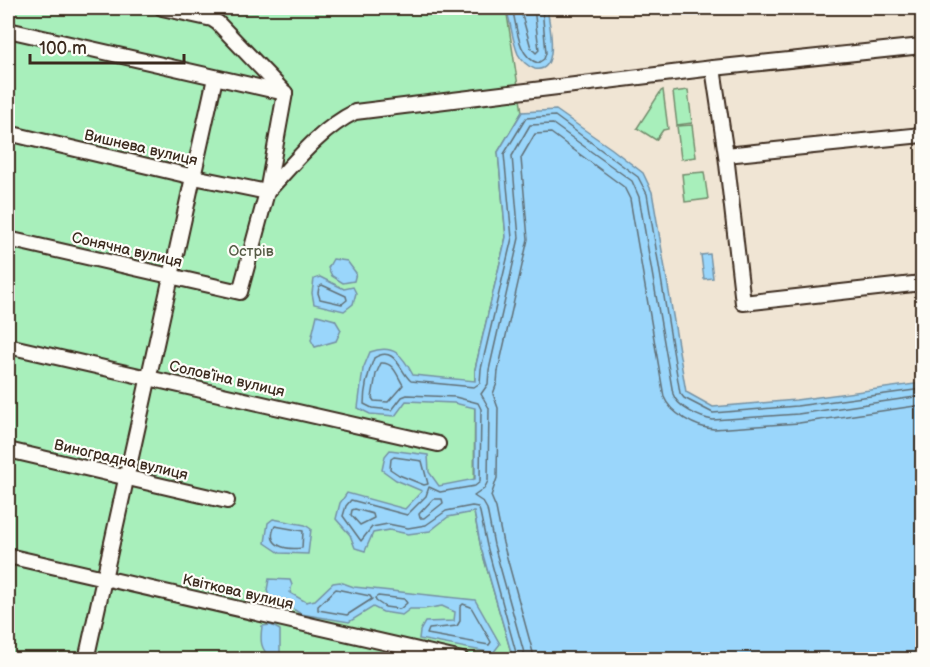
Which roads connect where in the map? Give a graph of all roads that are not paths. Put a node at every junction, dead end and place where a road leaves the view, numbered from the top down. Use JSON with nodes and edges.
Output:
{"nodes":[{"id":1,"x":162,"y":8,"type":"edge"},
{"id":2,"x":8,"y":30,"type":"edge"},
{"id":3,"x":922,"y":46,"type":"edge"},
{"id":4,"x":713,"y":68,"type":"junction"},
{"id":5,"x":216,"y":78,"type":"junction"},
{"id":6,"x":285,"y":93,"type":"junction"},
{"id":7,"x":8,"y":133,"type":"edge"},
{"id":8,"x":922,"y":135,"type":"edge"},
{"id":9,"x":726,"y":155,"type":"junction"},
{"id":10,"x":194,"y":177,"type":"junction"},
{"id":11,"x":267,"y":192,"type":"junction"},
{"id":12,"x":8,"y":239,"type":"edge"},
{"id":13,"x":172,"y":278,"type":"junction"},
{"id":14,"x":922,"y":283,"type":"edge"},
{"id":15,"x":8,"y":346,"type":"edge"},
{"id":16,"x":147,"y":378,"type":"junction"},
{"id":17,"x":438,"y":444,"type":"dead end"},
{"id":18,"x":8,"y":450,"type":"edge"},
{"id":19,"x":127,"y":478,"type":"junction"},
{"id":20,"x":227,"y":501,"type":"dead end"},
{"id":21,"x":8,"y":556,"type":"edge"},
{"id":22,"x":104,"y":578,"type":"junction"},
{"id":23,"x":86,"y":660,"type":"edge"},
{"id":24,"x":462,"y":660,"type":"edge"}],
"edges":[{"from":1,"to":6,"type":"street"},
{"from":2,"to":5,"type":"street"},
{"from":3,"to":4,"type":"street"},
{"from":4,"to":9,"type":"street"},
{"from":4,"to":11,"type":"street"},
{"from":5,"to":6,"type":"street"},
{"from":5,"to":10,"type":"street"},
{"from":6,"to":11,"type":"street"},
{"from":7,"to":10,"type":"street","name":"Вишнева вулиця"},
{"from":8,"to":9,"type":"street"},
{"from":9,"to":14,"type":"street"},
{"from":10,"to":11,"type":"street","name":"Вишнева вулиця"},
{"from":10,"to":13,"type":"street"},
{"from":11,"to":13,"type":"street","name":"Сонячна вулиця"},
{"from":12,"to":13,"type":"street","name":"Сонячна вулиця"},
{"from":13,"to":16,"type":"street"},
{"from":15,"to":16,"type":"street","name":"Соловʼїна вулиця"},
{"from":16,"to":17,"type":"street","name":"Соловʼїна вулиця"},
{"from":16,"to":19,"type":"street"},
{"from":18,"to":19,"type":"street","name":"Виноградна вулиця"},
{"from":19,"to":20,"type":"street","name":"Виноградна вулиця"},
{"from":19,"to":22,"type":"street"},
{"from":21,"to":22,"type":"street","name":"Квіткова вулиця"},
{"from":22,"to":23,"type":"street"},
{"from":22,"to":24,"type":"street","name":"Квіткова вулиця"}]}
